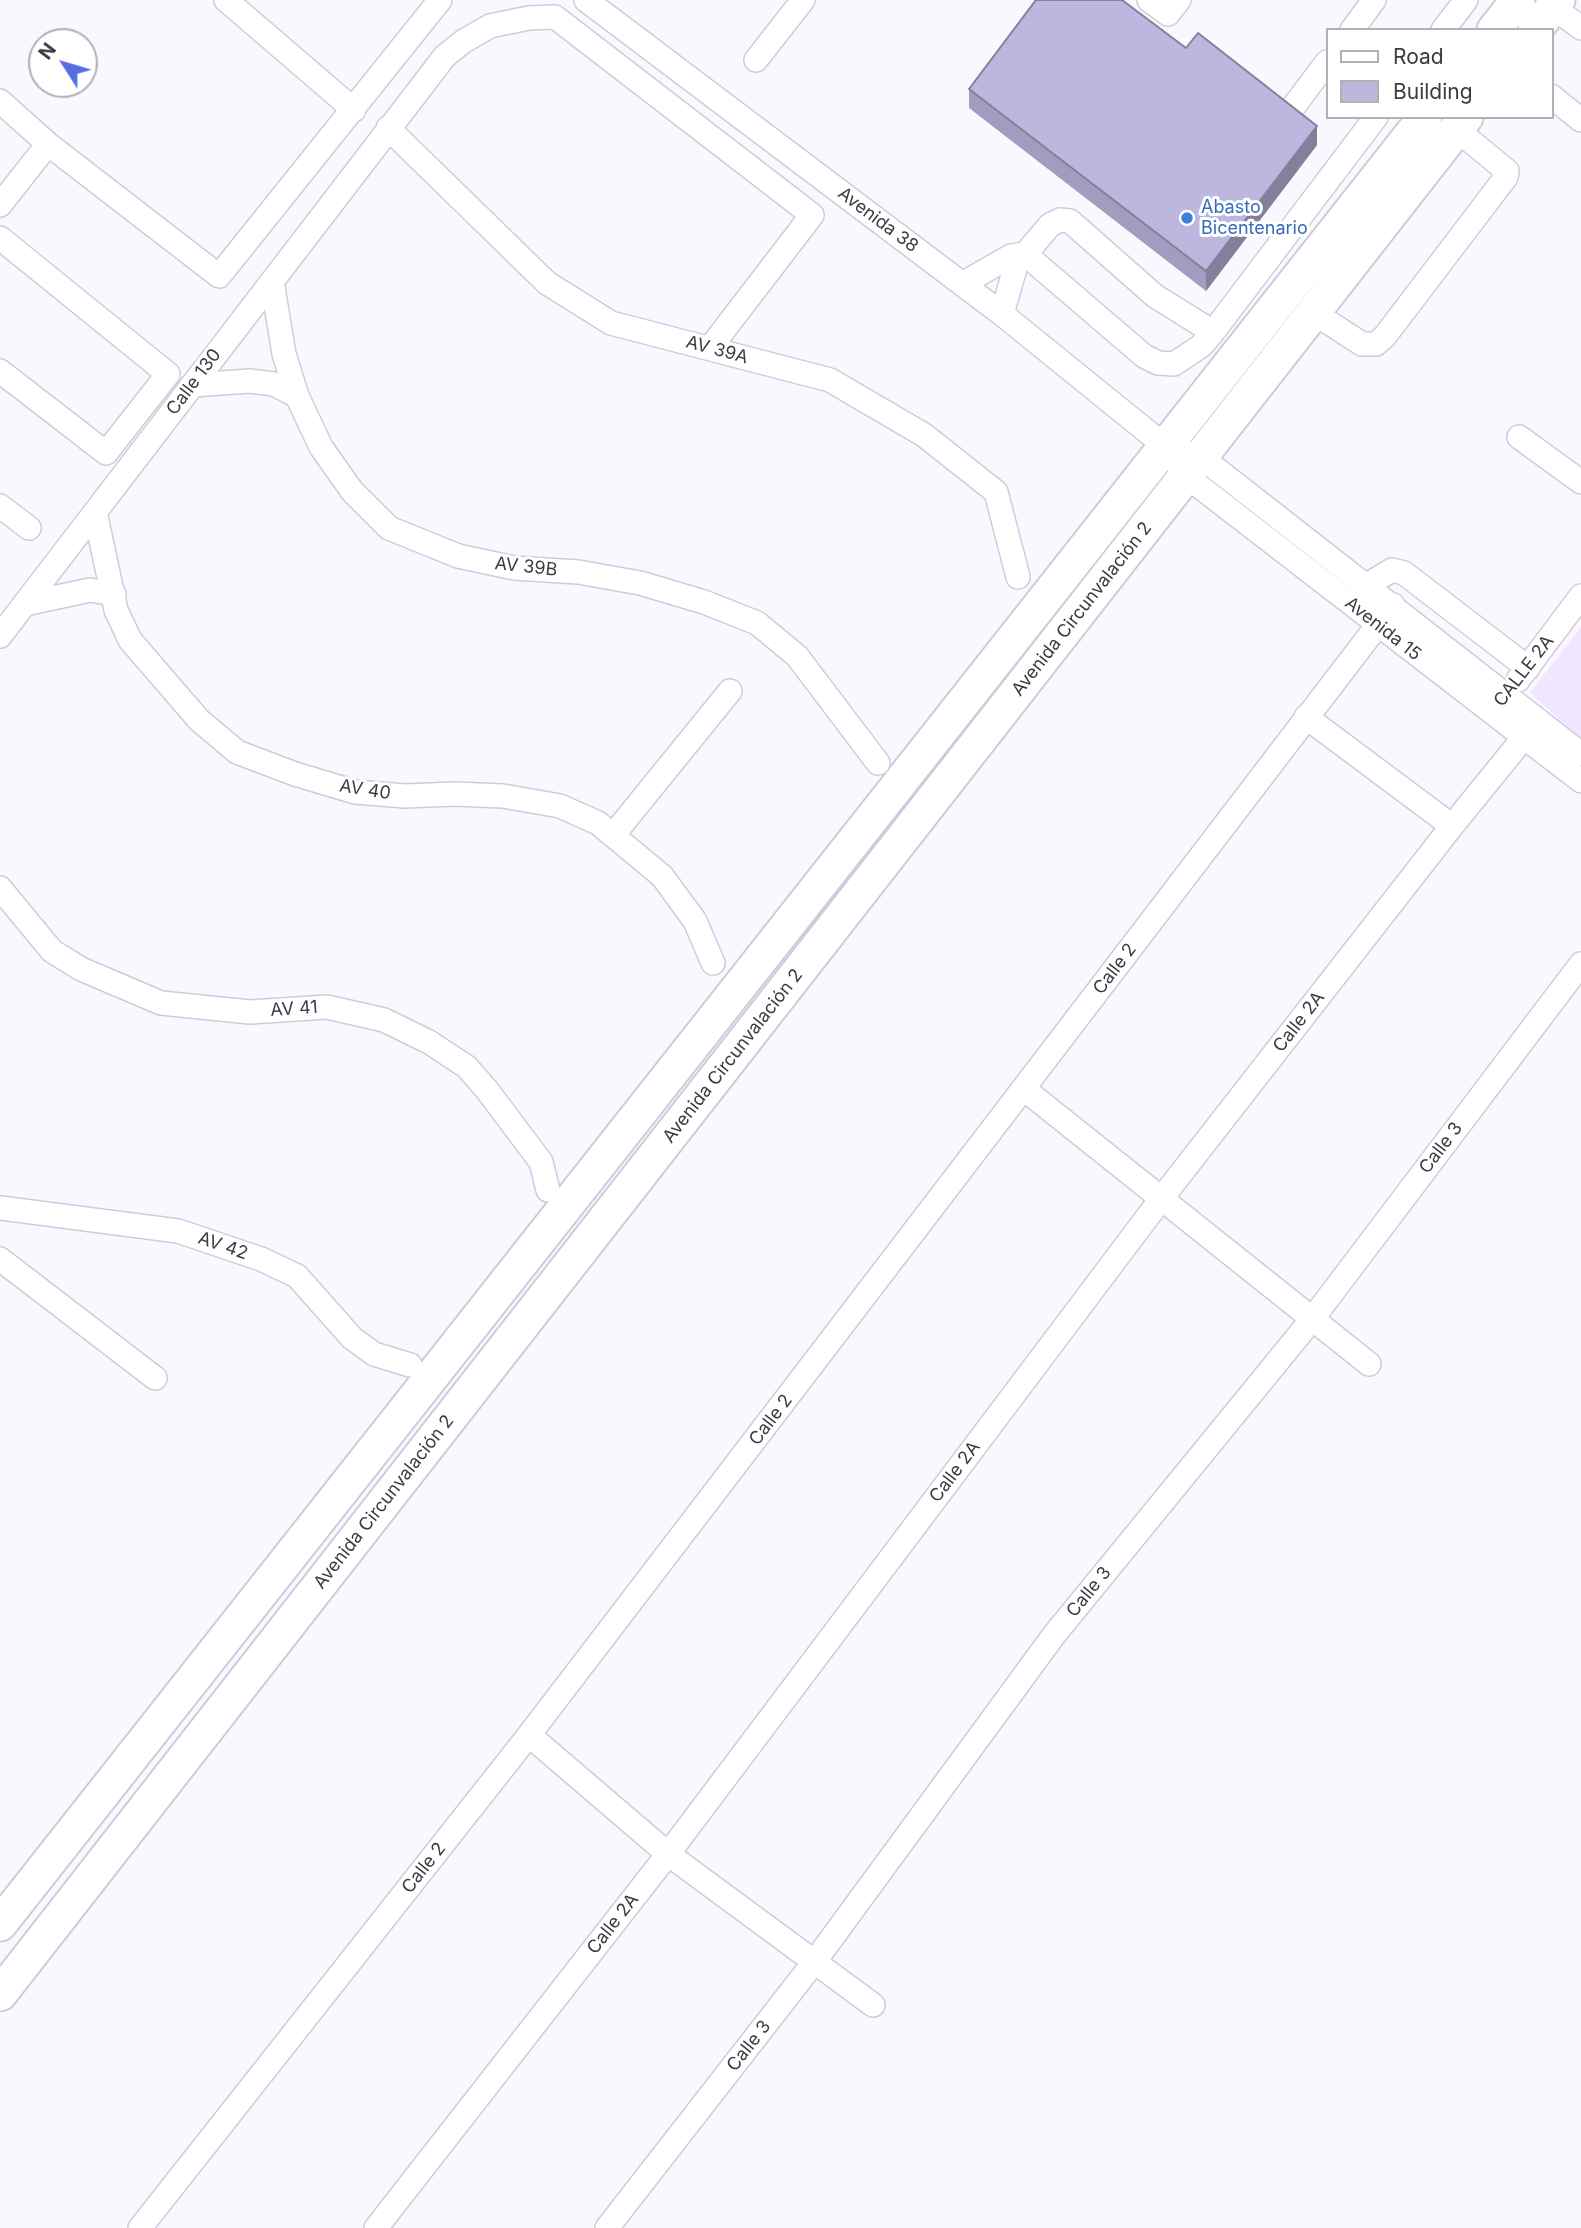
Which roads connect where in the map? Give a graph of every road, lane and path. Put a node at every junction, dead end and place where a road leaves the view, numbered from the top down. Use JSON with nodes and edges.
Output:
{"nodes":[{"id":1,"x":226,"y":0,"type":"edge"},
{"id":2,"x":440,"y":0,"type":"edge"},
{"id":3,"x":586,"y":0,"type":"edge"},
{"id":4,"x":803,"y":0,"type":"edge"},
{"id":5,"x":1149,"y":0,"type":"edge"},
{"id":6,"x":1179,"y":0,"type":"edge"},
{"id":7,"x":1374,"y":0,"type":"edge"},
{"id":8,"x":1466,"y":0,"type":"edge"},
{"id":9,"x":1518,"y":0,"type":"edge"},
{"id":10,"x":1549,"y":12,"type":"edge"},
{"id":11,"x":1353,"y":28,"type":"edge"},
{"id":12,"x":1445,"y":28,"type":"edge"},
{"id":13,"x":1496,"y":28,"type":"edge"},
{"id":14,"x":1581,"y":28,"type":"edge"},
{"id":15,"x":756,"y":60,"type":"dead end"},
{"id":16,"x":1326,"y":63,"type":"edge"},
{"id":17,"x":1553,"y":98,"type":"edge"},
{"id":18,"x":0,"y":101,"type":"edge"},
{"id":19,"x":354,"y":110,"type":"junction"},
{"id":20,"x":1291,"y":110,"type":"edge"},
{"id":21,"x":1374,"y":119,"type":"edge"},
{"id":22,"x":1423,"y":119,"type":"edge"},
{"id":23,"x":1581,"y":120,"type":"edge"},
{"id":24,"x":1461,"y":123,"type":"edge"},
{"id":25,"x":388,"y":128,"type":"junction"},
{"id":26,"x":48,"y":144,"type":"junction"},
{"id":27,"x":0,"y":205,"type":"edge"},
{"id":28,"x":0,"y":238,"type":"edge"},
{"id":29,"x":1025,"y":254,"type":"junction"},
{"id":30,"x":272,"y":281,"type":"junction"},
{"id":31,"x":962,"y":284,"type":"junction"},
{"id":32,"x":1314,"y":313,"type":"junction"},
{"id":33,"x":1002,"y":314,"type":"junction"},
{"id":34,"x":1213,"y":332,"type":"junction"},
{"id":35,"x":710,"y":348,"type":"junction"},
{"id":36,"x":0,"y":371,"type":"edge"},
{"id":37,"x":192,"y":385,"type":"junction"},
{"id":38,"x":297,"y":396,"type":"junction"},
{"id":39,"x":1519,"y":437,"type":"dead end"},
{"id":40,"x":1165,"y":446,"type":"junction"},
{"id":41,"x":1193,"y":467,"type":"junction"},
{"id":42,"x":1581,"y":482,"type":"edge"},
{"id":43,"x":0,"y":506,"type":"edge"},
{"id":44,"x":95,"y":512,"type":"junction"},
{"id":45,"x":29,"y":528,"type":"dead end"},
{"id":46,"x":1018,"y":577,"type":"dead end"},
{"id":47,"x":1367,"y":585,"type":"junction"},
{"id":48,"x":114,"y":594,"type":"junction"},
{"id":49,"x":1581,"y":596,"type":"edge"},
{"id":50,"x":25,"y":604,"type":"junction"},
{"id":51,"x":1393,"y":605,"type":"junction"},
{"id":52,"x":1378,"y":625,"type":"junction"},
{"id":53,"x":0,"y":636,"type":"edge"},
{"id":54,"x":1528,"y":668,"type":"junction"},
{"id":55,"x":730,"y":691,"type":"dead end"},
{"id":56,"x":1506,"y":694,"type":"junction"},
{"id":57,"x":1492,"y":713,"type":"junction"},
{"id":58,"x":1306,"y":717,"type":"junction"},
{"id":59,"x":1531,"y":729,"type":"junction"},
{"id":60,"x":1581,"y":754,"type":"edge"},
{"id":61,"x":878,"y":764,"type":"dead end"},
{"id":62,"x":1581,"y":781,"type":"edge"},
{"id":63,"x":1452,"y":826,"type":"junction"},
{"id":64,"x":614,"y":834,"type":"junction"},
{"id":65,"x":0,"y":888,"type":"edge"},
{"id":66,"x":713,"y":963,"type":"dead end"},
{"id":67,"x":1581,"y":964,"type":"edge"},
{"id":68,"x":1024,"y":1089,"type":"junction"},
{"id":69,"x":548,"y":1190,"type":"dead end"},
{"id":70,"x":1161,"y":1199,"type":"junction"},
{"id":71,"x":0,"y":1208,"type":"edge"},
{"id":72,"x":0,"y":1259,"type":"edge"},
{"id":73,"x":1313,"y":1318,"type":"junction"},
{"id":74,"x":1369,"y":1364,"type":"dead end"},
{"id":75,"x":410,"y":1366,"type":"dead end"},
{"id":76,"x":155,"y":1378,"type":"dead end"},
{"id":77,"x":529,"y":1735,"type":"junction"},
{"id":78,"x":668,"y":1854,"type":"junction"},
{"id":79,"x":0,"y":1924,"type":"edge"},
{"id":80,"x":815,"y":1961,"type":"junction"},
{"id":81,"x":0,"y":1994,"type":"edge"},
{"id":82,"x":873,"y":2005,"type":"dead end"},
{"id":83,"x":140,"y":2228,"type":"edge"},
{"id":84,"x":376,"y":2228,"type":"edge"},
{"id":85,"x":607,"y":2228,"type":"edge"}],
"edges":[{"from":1,"to":19,"type":"street"},
{"from":2,"to":19,"type":"street"},
{"from":3,"to":31,"type":"street","name":"Avenida 38"},
{"from":4,"to":15,"type":"street"},
{"from":5,"to":6,"type":"street"},
{"from":7,"to":11,"type":"street"},
{"from":8,"to":12,"type":"street"},
{"from":9,"to":13,"type":"highway"},
{"from":10,"to":14,"type":"street"},
{"from":16,"to":20,"type":"street"},
{"from":17,"to":23,"type":"street"},
{"from":18,"to":26,"type":"street"},
{"from":19,"to":26,"type":"street"},
{"from":21,"to":34,"type":"street"},
{"from":22,"to":40,"type":"highway","name":"Avenida Circunvalación 2"},
{"from":24,"to":32,"type":"highway","name":"Avenida Circunvalación 2"},
{"from":24,"to":32,"type":"street"},
{"from":25,"to":30,"type":"street","name":"Calle 130"},
{"from":25,"to":35,"type":"street","name":"AV 39A"},
{"from":25,"to":35,"type":"street","name":"Calle 130"},
{"from":26,"to":27,"type":"street"},
{"from":28,"to":36,"type":"street"},
{"from":29,"to":31,"type":"street"},
{"from":29,"to":33,"type":"street"},
{"from":29,"to":34,"type":"street"},
{"from":29,"to":34,"type":"street"},
{"from":30,"to":37,"type":"street","name":"Calle 130"},
{"from":30,"to":38,"type":"street","name":"AV 39B"},
{"from":31,"to":33,"type":"street","name":"Avenida 38"},
{"from":32,"to":41,"type":"highway","name":"Avenida Circunvalación 2"},
{"from":33,"to":40,"type":"street","name":"Avenida 38"},
{"from":35,"to":46,"type":"street","name":"AV 39A"},
{"from":37,"to":38,"type":"street"},
{"from":37,"to":44,"type":"street","name":"Calle 130"},
{"from":38,"to":61,"type":"street","name":"AV 39B"},
{"from":39,"to":42,"type":"street"},
{"from":40,"to":41,"type":"street","name":"Avenida 38"},
{"from":40,"to":79,"type":"highway","name":"Avenida Circunvalación 2"},
{"from":41,"to":47,"type":"street","name":"Avenida 15"},
{"from":41,"to":52,"type":"street","name":"Avenida 15"},
{"from":41,"to":81,"type":"highway","name":"Avenida Circunvalación 2"},
{"from":43,"to":45,"type":"street"},
{"from":44,"to":48,"type":"street","name":"AV 40"},
{"from":44,"to":50,"type":"street","name":"Calle 130"},
{"from":47,"to":51,"type":"street","name":"Avenida 15"},
{"from":47,"to":54,"type":"street"},
{"from":48,"to":50,"type":"street"},
{"from":48,"to":64,"type":"street","name":"AV 40"},
{"from":49,"to":54,"type":"street","name":"CALLE 2A"},
{"from":50,"to":53,"type":"street","name":"Calle 130"},
{"from":51,"to":52,"type":"street","name":"Calle 2"},
{"from":51,"to":56,"type":"street","name":"Avenida 15"},
{"from":52,"to":57,"type":"street","name":"Avenida 15"},
{"from":52,"to":58,"type":"street","name":"Calle 2"},
{"from":54,"to":56,"type":"street","name":"CALLE 2A"},
{"from":55,"to":64,"type":"street"},
{"from":56,"to":57,"type":"street","name":"CALLE 2A"},
{"from":56,"to":59,"type":"street","name":"Avenida 15"},
{"from":57,"to":59,"type":"street","name":"Avenida 15"},
{"from":58,"to":63,"type":"street"},
{"from":58,"to":68,"type":"street","name":"Calle 2"},
{"from":59,"to":60,"type":"street","name":"Avenida 15"},
{"from":59,"to":62,"type":"street","name":"Avenida 15"},
{"from":59,"to":63,"type":"street","name":"Calle 2A"},
{"from":63,"to":70,"type":"street","name":"Calle 2A"},
{"from":64,"to":66,"type":"street","name":"AV 40"},
{"from":65,"to":69,"type":"street","name":"AV 41"},
{"from":67,"to":73,"type":"street","name":"Calle 3"},
{"from":68,"to":70,"type":"street"},
{"from":68,"to":77,"type":"street","name":"Calle 2"},
{"from":70,"to":73,"type":"street"},
{"from":70,"to":78,"type":"street","name":"Calle 2A"},
{"from":71,"to":75,"type":"street","name":"AV 42"},
{"from":72,"to":76,"type":"street"},
{"from":73,"to":74,"type":"street"},
{"from":73,"to":80,"type":"street","name":"Calle 3"},
{"from":77,"to":78,"type":"street"},
{"from":77,"to":83,"type":"street","name":"Calle 2"},
{"from":78,"to":80,"type":"street"},
{"from":78,"to":84,"type":"street","name":"Calle 2A"},
{"from":80,"to":82,"type":"street"},
{"from":80,"to":85,"type":"street","name":"Calle 3"}]}
